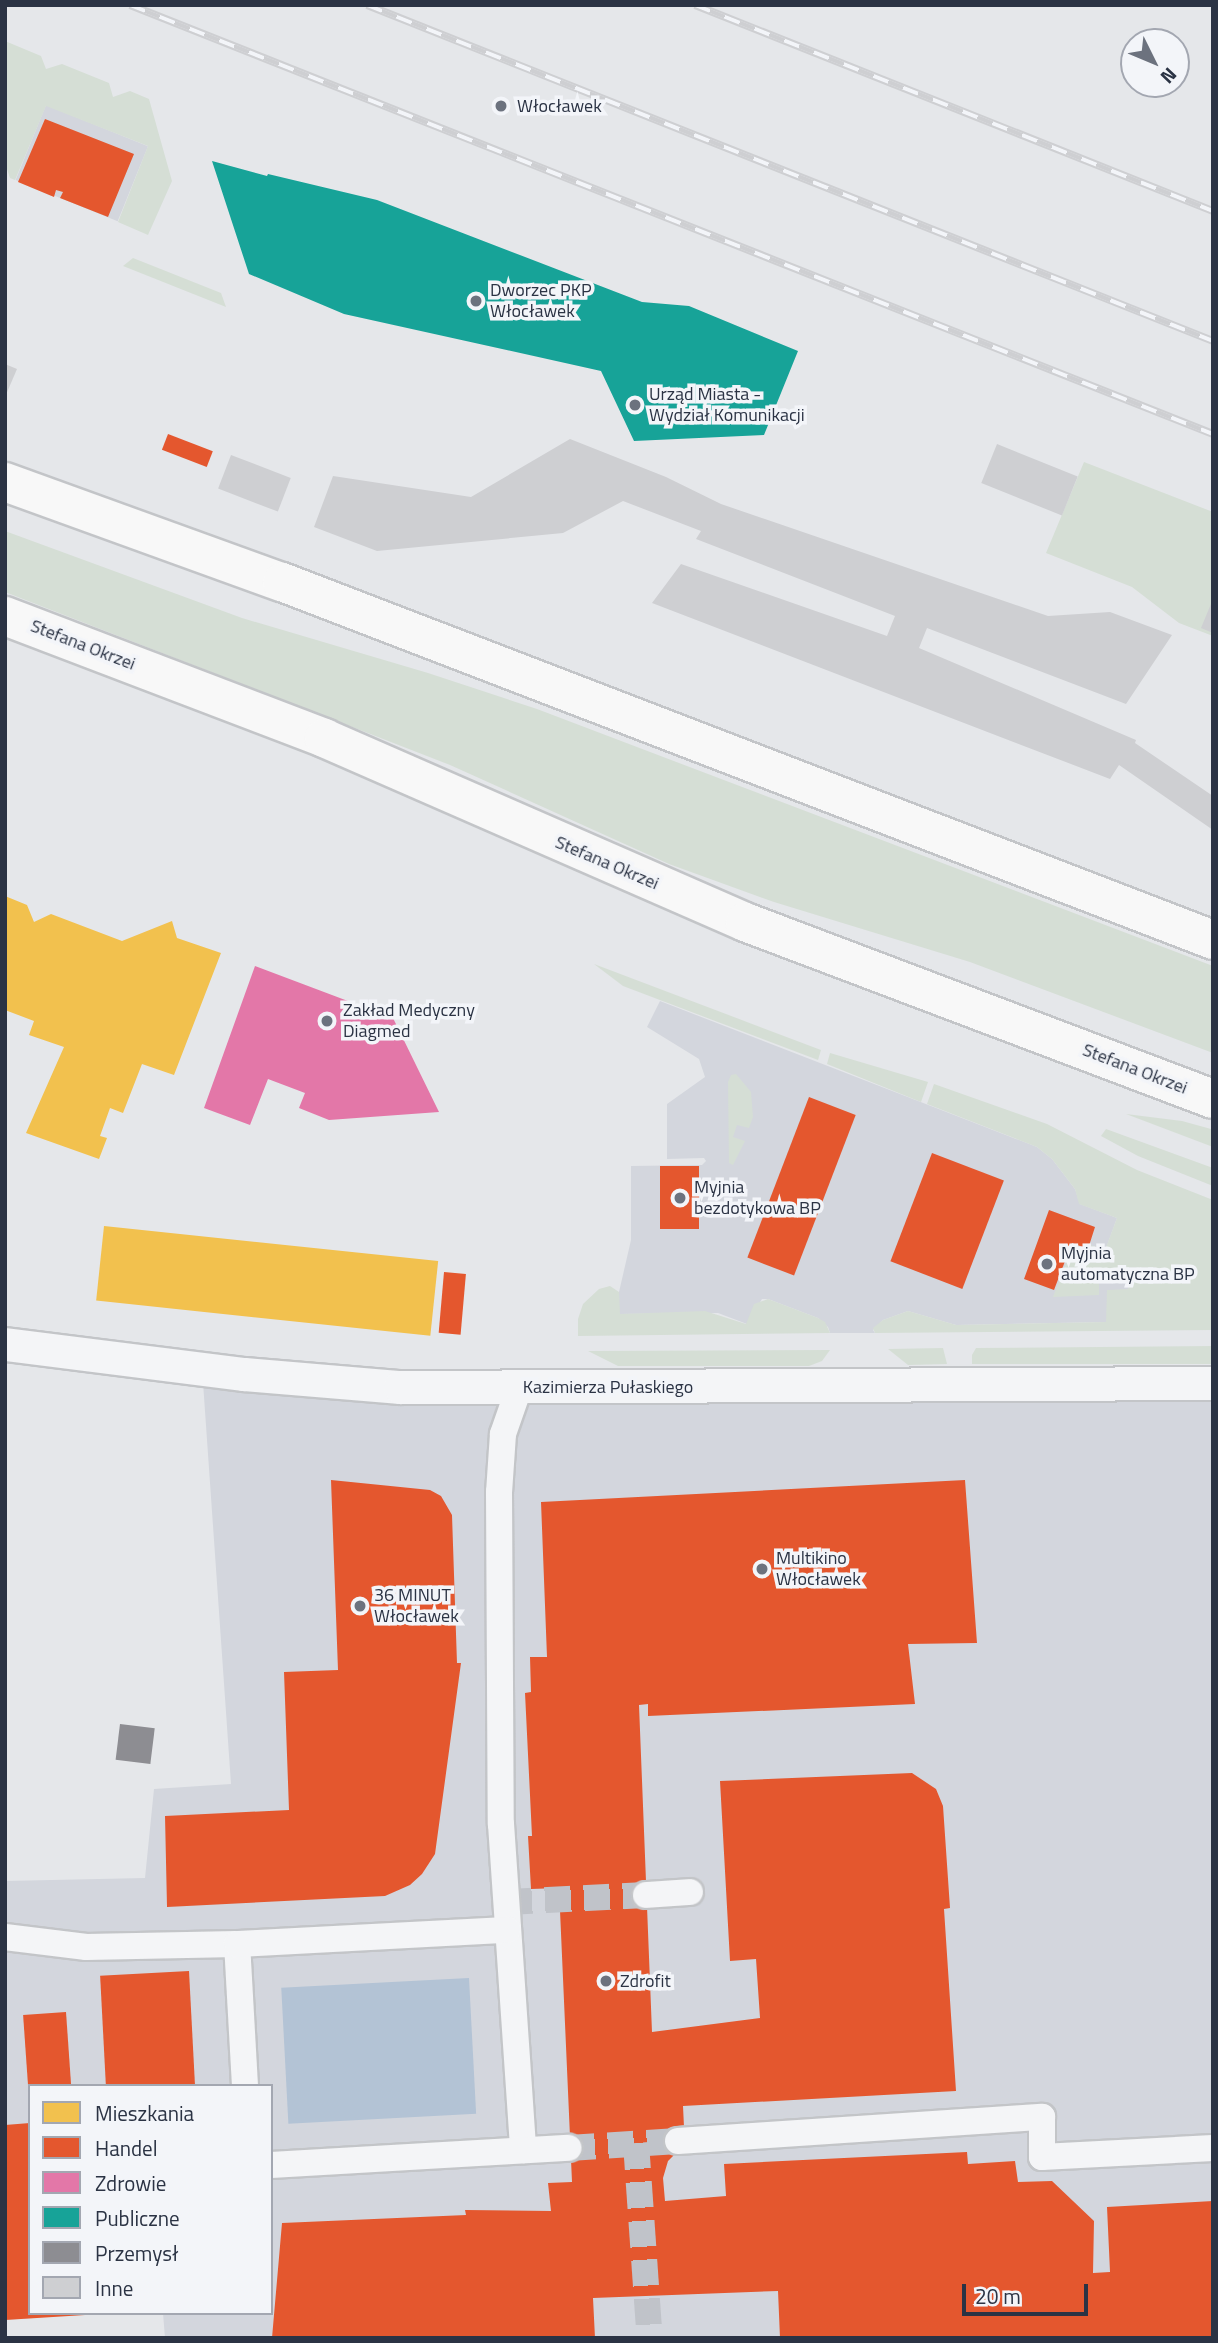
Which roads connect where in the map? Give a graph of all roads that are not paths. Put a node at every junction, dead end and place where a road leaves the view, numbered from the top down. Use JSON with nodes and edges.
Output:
{"nodes":[{"id":1,"x":5,"y":482,"type":"edge"},
{"id":2,"x":5,"y":616,"type":"edge"},
{"id":3,"x":1213,"y":940,"type":"edge"},
{"id":4,"x":1213,"y":1099,"type":"edge"},
{"id":5,"x":5,"y":1344,"type":"edge"},
{"id":6,"x":1213,"y":1383,"type":"edge"},
{"id":7,"x":519,"y":1388,"type":"junction"},
{"id":8,"x":690,"y":1892,"type":"dead end"},
{"id":9,"x":646,"y":1895,"type":"tunnel mouth"},
{"id":10,"x":508,"y":1930,"type":"junction"},
{"id":11,"x":5,"y":1937,"type":"edge"},
{"id":12,"x":237,"y":1944,"type":"junction"},
{"id":13,"x":245,"y":2084,"type":"edge"},
{"id":14,"x":678,"y":2141,"type":"tunnel mouth"},
{"id":15,"x":569,"y":2148,"type":"tunnel mouth"},
{"id":16,"x":1213,"y":2148,"type":"edge"},
{"id":17,"x":523,"y":2150,"type":"junction"},
{"id":18,"x":273,"y":2165,"type":"edge"}],
"edges":[{"from":1,"to":3,"type":"main road"},
{"from":2,"to":4,"type":"main road","name":"Stefana Okrzei"},
{"from":5,"to":7,"type":"street","name":"Kazimierza Pułaskiego"},
{"from":6,"to":7,"type":"street","name":"Kazimierza Pułaskiego"},
{"from":7,"to":10,"type":"street"},
{"from":8,"to":9,"type":"street"},
{"from":10,"to":12,"type":"street"},
{"from":10,"to":17,"type":"street"},
{"from":11,"to":12,"type":"street"},
{"from":12,"to":13,"type":"street"},
{"from":14,"to":16,"type":"street"},
{"from":15,"to":17,"type":"street"},
{"from":17,"to":18,"type":"street"}]}
